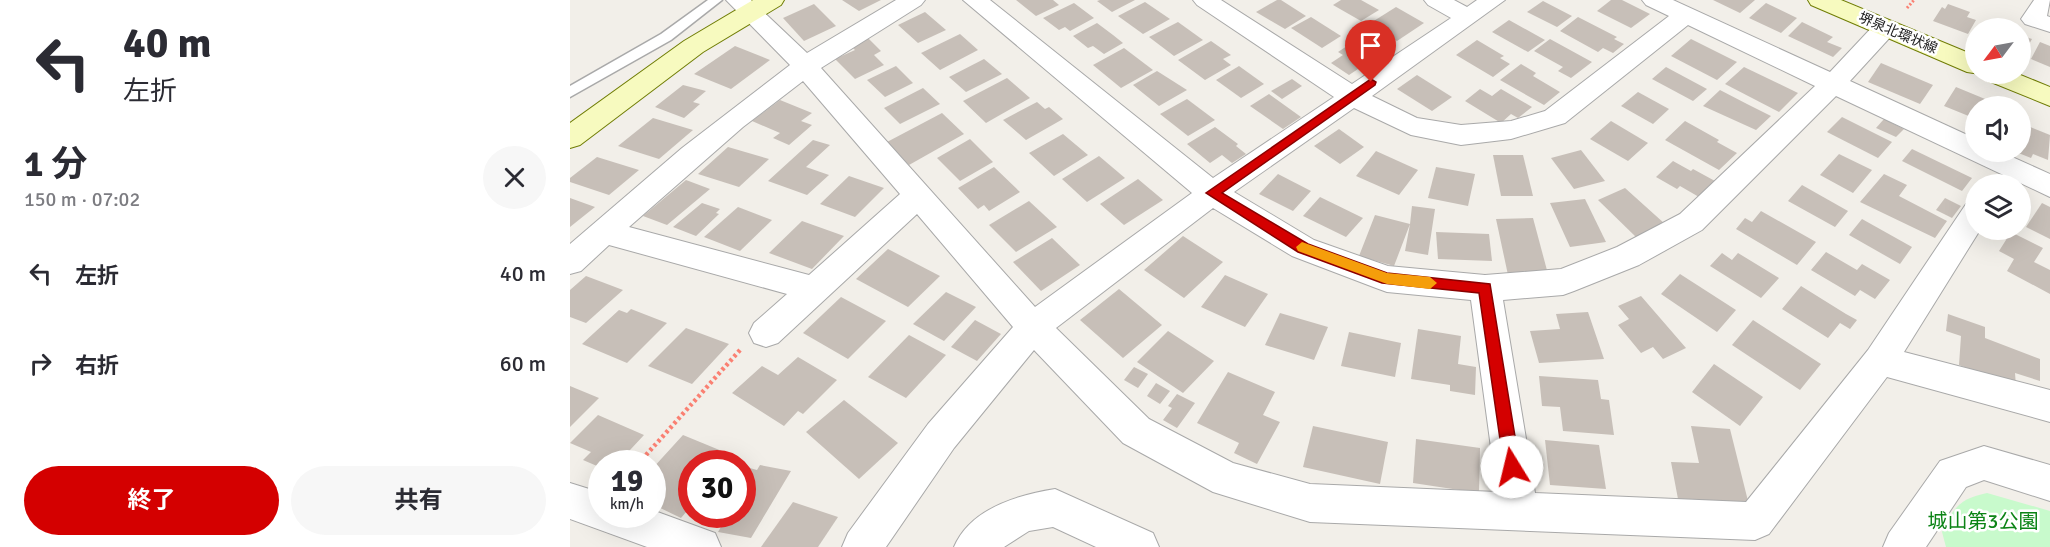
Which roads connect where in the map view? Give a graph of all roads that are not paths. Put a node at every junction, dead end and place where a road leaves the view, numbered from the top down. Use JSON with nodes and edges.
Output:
{"nodes":[{"id":1,"x":716,"y":0,"type":"edge"},
{"id":2,"x":912,"y":0,"type":"edge"},
{"id":3,"x":975,"y":0,"type":"edge"},
{"id":4,"x":1205,"y":0,"type":"edge"},
{"id":5,"x":1436,"y":0,"type":"edge"},
{"id":6,"x":1493,"y":0,"type":"edge"},
{"id":7,"x":1654,"y":0,"type":"edge"},
{"id":8,"x":1820,"y":0,"type":"edge"},
{"id":9,"x":2046,"y":0,"type":"edge"},
{"id":10,"x":754,"y":4,"type":"edge"},
{"id":11,"x":1686,"y":15,"type":"junction"},
{"id":12,"x":1468,"y":17,"type":"junction"},
{"id":13,"x":2050,"y":25,"type":"edge"},
{"id":14,"x":1885,"y":28,"type":"junction"},
{"id":15,"x":1965,"y":61,"type":"edge"},
{"id":16,"x":804,"y":65,"type":"junction"},
{"id":17,"x":1834,"y":83,"type":"junction"},
{"id":18,"x":2019,"y":84,"type":"edge"},
{"id":19,"x":570,"y":92,"type":"edge"},
{"id":20,"x":1351,"y":96,"type":"junction"},
{"id":21,"x":2050,"y":97,"type":"edge"},
{"id":22,"x":570,"y":138,"type":"edge"},
{"id":23,"x":1965,"y":146,"type":"edge"},
{"id":24,"x":1987,"y":162,"type":"edge"},
{"id":25,"x":1999,"y":174,"type":"edge"},
{"id":26,"x":2031,"y":182,"type":"edge"},
{"id":27,"x":2050,"y":186,"type":"edge"},
{"id":28,"x":1212,"y":193,"type":"junction"},
{"id":29,"x":918,"y":195,"type":"junction"},
{"id":30,"x":1965,"y":230,"type":"edge"},
{"id":31,"x":604,"y":232,"type":"junction"},
{"id":32,"x":570,"y":262,"type":"edge"},
{"id":33,"x":1485,"y":288,"type":"junction"},
{"id":34,"x":815,"y":289,"type":"junction"},
{"id":35,"x":1034,"y":327,"type":"junction"},
{"id":36,"x":766,"y":333,"type":"road end"},
{"id":37,"x":1880,"y":360,"type":"junction"},
{"id":38,"x":2050,"y":406,"type":"edge"},
{"id":39,"x":2050,"y":483,"type":"edge"},
{"id":40,"x":570,"y":501,"type":"edge"},
{"id":41,"x":588,"y":507,"type":"edge"},
{"id":42,"x":1519,"y":511,"type":"junction"},
{"id":43,"x":648,"y":528,"type":"edge"},
{"id":44,"x":701,"y":547,"type":"edge"},
{"id":45,"x":862,"y":547,"type":"edge"},
{"id":46,"x":975,"y":547,"type":"edge"},
{"id":47,"x":1139,"y":547,"type":"edge"},
{"id":48,"x":1903,"y":547,"type":"edge"}],
"edges":[{"from":1,"to":19,"type":"lane"},
{"from":2,"to":16,"type":"street"},
{"from":3,"to":28,"type":"street"},
{"from":4,"to":20,"type":"street"},
{"from":5,"to":12,"type":"street"},
{"from":6,"to":12,"type":"street"},
{"from":7,"to":11,"type":"street"},
{"from":8,"to":14,"type":"main road","name":"堺泉北環状線"},
{"from":9,"to":13,"type":"street"},
{"from":10,"to":16,"type":"street"},
{"from":10,"to":22,"type":"main road"},
{"from":11,"to":17,"type":"street"},
{"from":11,"to":20,"type":"street"},
{"from":12,"to":20,"type":"street"},
{"from":14,"to":15,"type":"main road","name":"堺泉北環状線"},
{"from":14,"to":17,"type":"street"},
{"from":16,"to":29,"type":"street"},
{"from":16,"to":31,"type":"street"},
{"from":17,"to":23,"type":"street"},
{"from":17,"to":33,"type":"street"},
{"from":18,"to":21,"type":"main road"},
{"from":20,"to":28,"type":"street"},
{"from":24,"to":25,"type":"street"},
{"from":26,"to":27,"type":"street"},
{"from":28,"to":33,"type":"street"},
{"from":28,"to":35,"type":"street"},
{"from":29,"to":34,"type":"street"},
{"from":29,"to":35,"type":"street"},
{"from":30,"to":37,"type":"street"},
{"from":31,"to":32,"type":"street"},
{"from":31,"to":34,"type":"street"},
{"from":33,"to":42,"type":"street"},
{"from":34,"to":36,"type":"street"},
{"from":35,"to":42,"type":"street"},
{"from":35,"to":45,"type":"street"},
{"from":37,"to":38,"type":"street"},
{"from":37,"to":42,"type":"street"},
{"from":39,"to":48,"type":"street"},
{"from":40,"to":41,"type":"street"},
{"from":43,"to":44,"type":"street"},
{"from":46,"to":47,"type":"street"}]}
